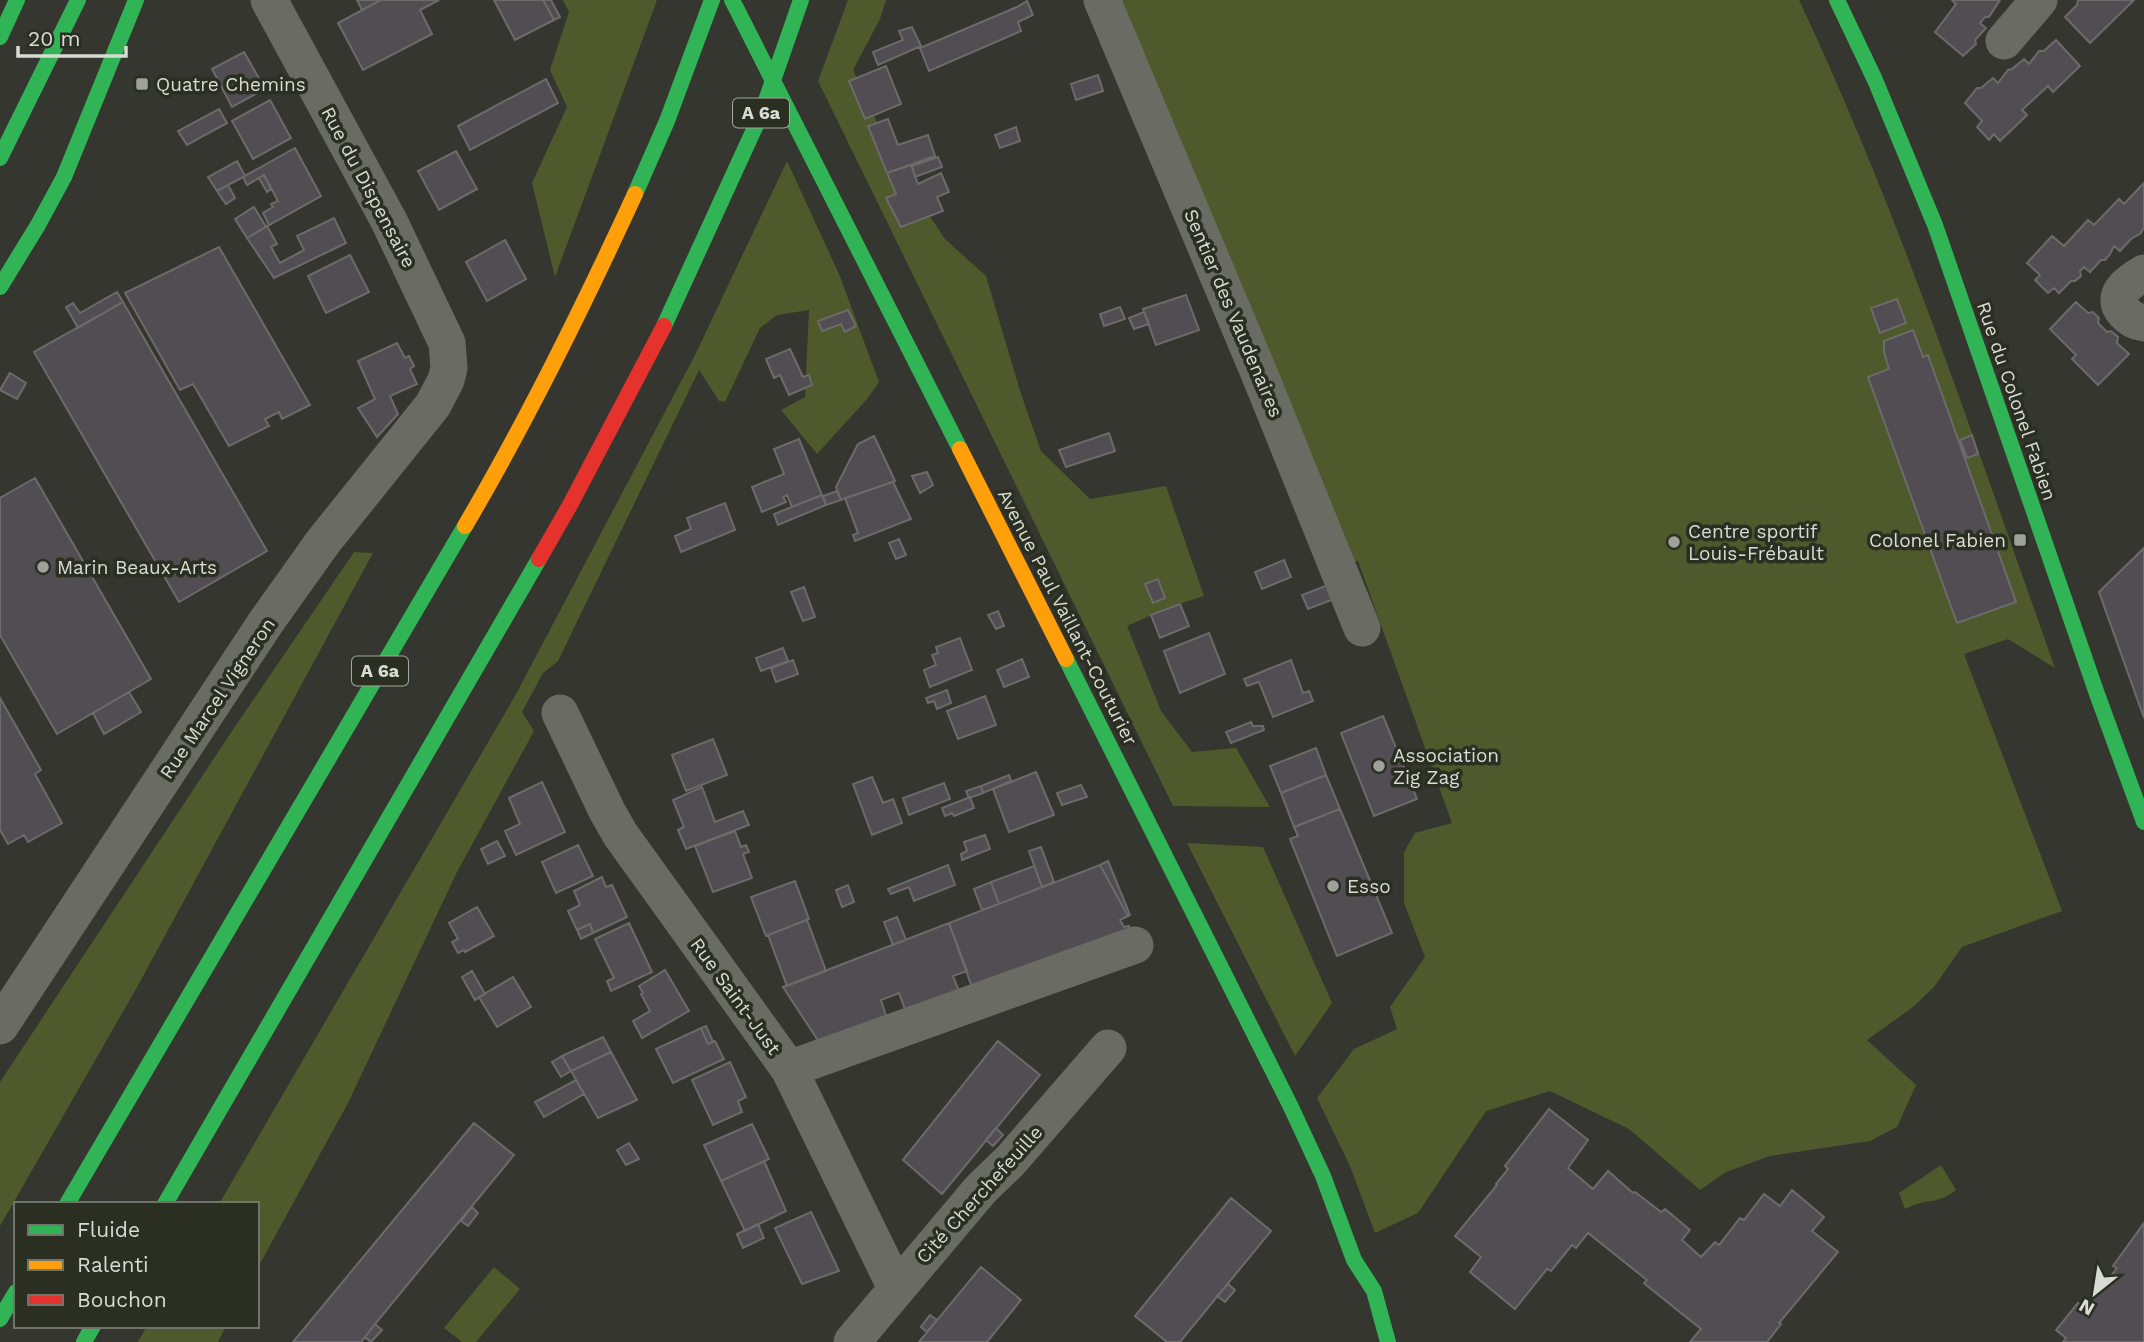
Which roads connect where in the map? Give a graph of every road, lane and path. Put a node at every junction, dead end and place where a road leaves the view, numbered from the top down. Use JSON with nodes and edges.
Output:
{"nodes":[{"id":1,"x":17,"y":0,"type":"edge"},
{"id":2,"x":78,"y":0,"type":"edge"},
{"id":3,"x":136,"y":0,"type":"edge"},
{"id":4,"x":269,"y":0,"type":"edge"},
{"id":5,"x":712,"y":0,"type":"edge"},
{"id":6,"x":732,"y":0,"type":"edge"},
{"id":7,"x":801,"y":0,"type":"edge"},
{"id":8,"x":1102,"y":0,"type":"edge"},
{"id":9,"x":1837,"y":0,"type":"edge"},
{"id":10,"x":2039,"y":0,"type":"edge"},
{"id":11,"x":0,"y":37,"type":"edge"},
{"id":12,"x":2004,"y":41,"type":"dead end"},
{"id":13,"x":0,"y":158,"type":"edge"},
{"id":14,"x":2144,"y":273,"type":"edge"},
{"id":15,"x":0,"y":287,"type":"edge"},
{"id":16,"x":2144,"y":323,"type":"edge"},
{"id":17,"x":446,"y":380,"type":"joint"},
{"id":18,"x":1362,"y":628,"type":"dead end"},
{"id":19,"x":560,"y":713,"type":"dead end"},
{"id":20,"x":2144,"y":822,"type":"edge"},
{"id":21,"x":1135,"y":945,"type":"dead end"},
{"id":22,"x":0,"y":1026,"type":"edge"},
{"id":23,"x":1108,"y":1048,"type":"dead end"},
{"id":24,"x":789,"y":1069,"type":"junction"},
{"id":25,"x":68,"y":1202,"type":"edge"},
{"id":26,"x":165,"y":1202,"type":"edge"},
{"id":27,"x":1354,"y":1260,"type":"junction"},
{"id":28,"x":896,"y":1288,"type":"junction"},
{"id":29,"x":14,"y":1295,"type":"edge"},
{"id":30,"x":1359,"y":1300,"type":"dead end"},
{"id":31,"x":0,"y":1319,"type":"edge"},
{"id":32,"x":852,"y":1342,"type":"edge"},
{"id":33,"x":1388,"y":1342,"type":"edge"}],
"edges":[{"from":1,"to":11,"type":"main road"},
{"from":2,"to":13,"type":"main road"},
{"from":3,"to":15,"type":"main road"},
{"from":4,"to":17,"type":"street","name":"Rue du Dispensaire"},
{"from":5,"to":25,"type":"main road","number":"A 6a"},
{"from":6,"to":27,"type":"main road","name":"Avenue Paul Vaillant-Couturier"},
{"from":7,"to":26,"type":"main road","number":"A 6a"},
{"from":8,"to":18,"type":"street","name":"Sentier des Vaudenaires"},
{"from":9,"to":20,"type":"main road","name":"Rue du Colonel Fabien"},
{"from":10,"to":12,"type":"street"},
{"from":14,"to":16,"type":"street"},
{"from":17,"to":22,"type":"street","name":"Rue Marcel Vigneron"},
{"from":19,"to":24,"type":"street","name":"Rue Saint-Just"},
{"from":21,"to":24,"type":"street"},
{"from":23,"to":28,"type":"street","name":"Cité Cherchefeuille"},
{"from":24,"to":28,"type":"street","name":"Rue Saint-Just"},
{"from":27,"to":30,"type":"main road","name":"Avenue Paul Vaillant-Couturier"},
{"from":27,"to":33,"type":"main road","name":"Avenue Paul Vaillant-Couturier"},
{"from":28,"to":32,"type":"street","name":"Cité Cherchefeuille"},
{"from":29,"to":31,"type":"main road"}]}
